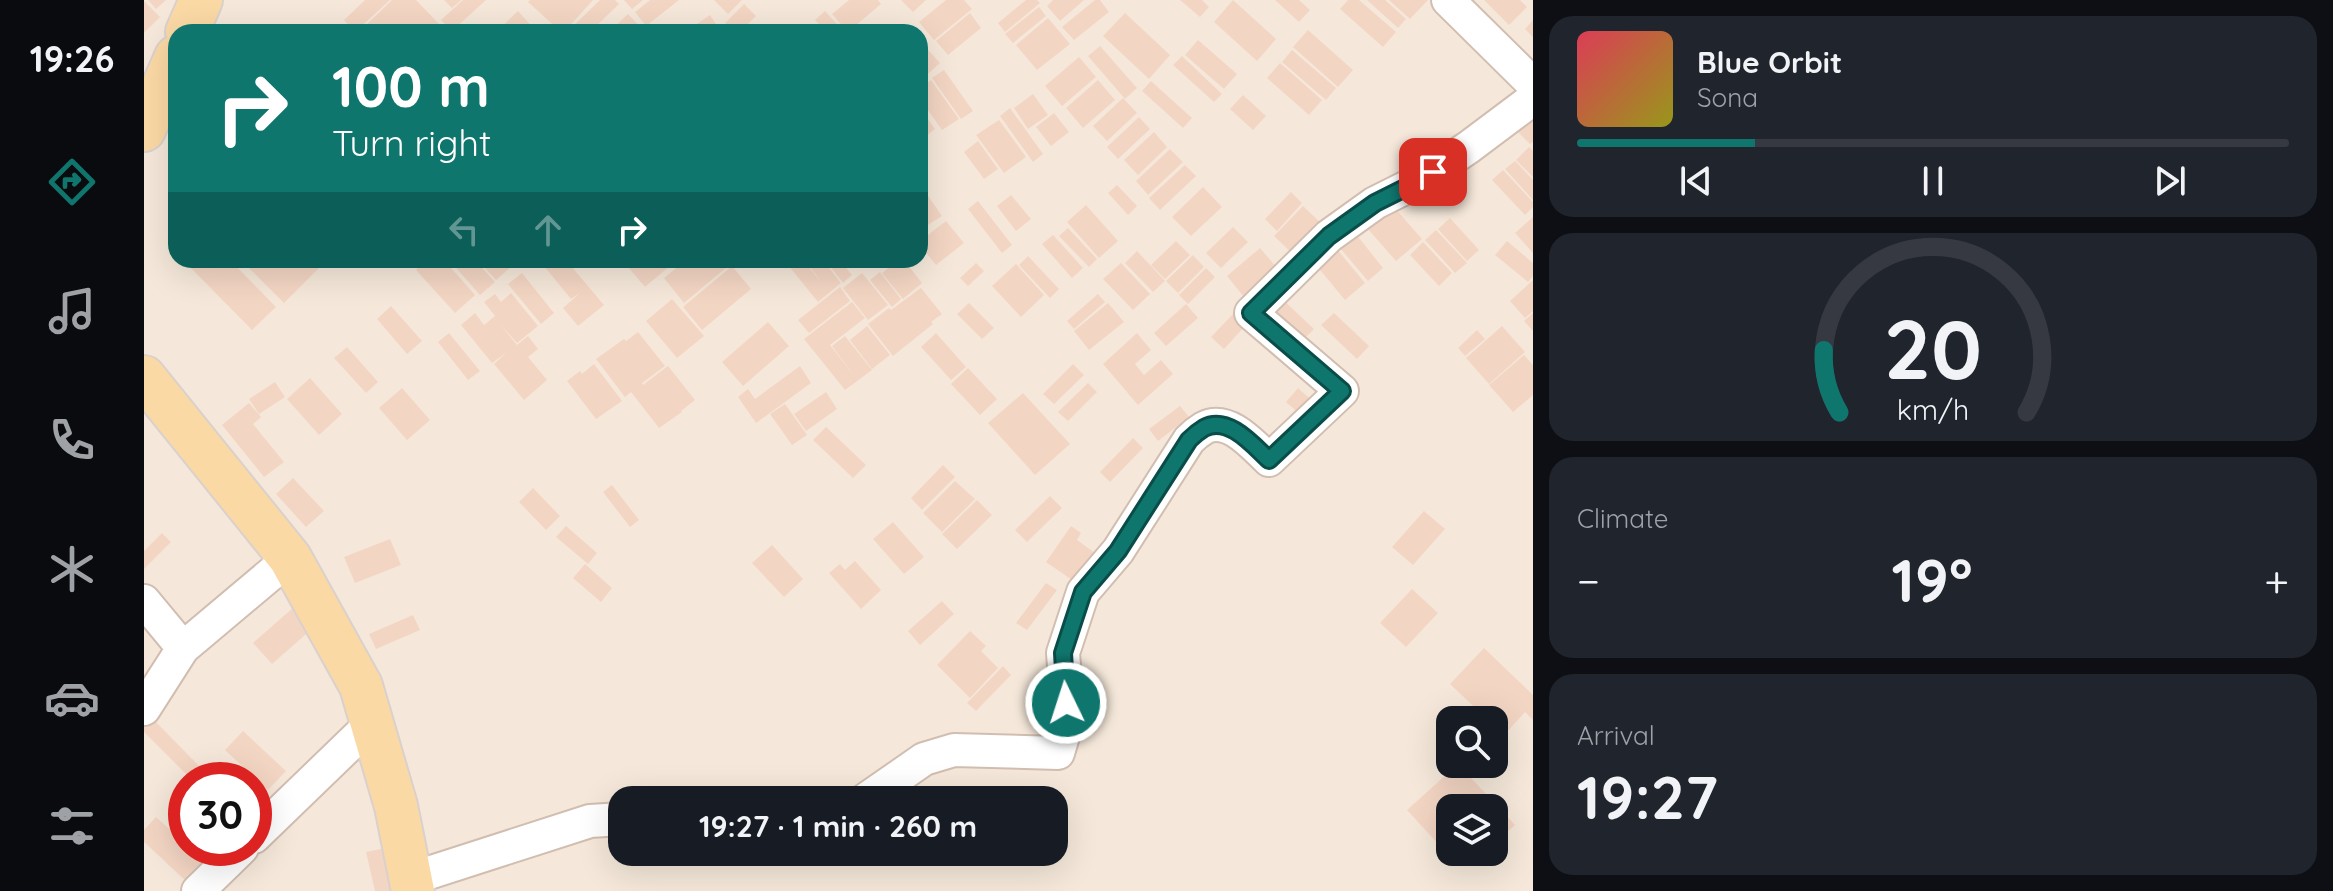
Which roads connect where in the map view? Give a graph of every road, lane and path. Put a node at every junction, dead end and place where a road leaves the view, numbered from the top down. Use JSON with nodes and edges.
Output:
{"nodes":[{"id":1,"x":201,"y":0,"type":"edge"},
{"id":2,"x":1454,"y":2,"type":"edge"},
{"id":3,"x":189,"y":24,"type":"edge"},
{"id":4,"x":168,"y":67,"type":"edge"},
{"id":5,"x":1533,"y":84,"type":"edge"},
{"id":6,"x":1533,"y":99,"type":"edge"},
{"id":7,"x":144,"y":130,"type":"edge"},
{"id":8,"x":144,"y":377,"type":"edge"},
{"id":9,"x":290,"y":558,"type":"junction"},
{"id":10,"x":144,"y":601,"type":"edge"},
{"id":11,"x":183,"y":648,"type":"junction"},
{"id":12,"x":144,"y":709,"type":"edge"},
{"id":13,"x":371,"y":724,"type":"junction"},
{"id":14,"x":885,"y":786,"type":"edge"},
{"id":15,"x":272,"y":820,"type":"edge"},
{"id":16,"x":608,"y":820,"type":"edge"},
{"id":17,"x":224,"y":866,"type":"edge"},
{"id":18,"x":411,"y":885,"type":"edge"},
{"id":19,"x":198,"y":891,"type":"edge"}],
"edges":[{"from":1,"to":3,"type":"main road"},
{"from":2,"to":5,"type":"street"},
{"from":4,"to":7,"type":"main road"},
{"from":6,"to":14,"type":"street"},
{"from":8,"to":9,"type":"main road"},
{"from":9,"to":11,"type":"street"},
{"from":9,"to":13,"type":"main road"},
{"from":10,"to":11,"type":"street"},
{"from":11,"to":12,"type":"street"},
{"from":13,"to":15,"type":"street"},
{"from":13,"to":18,"type":"main road"},
{"from":16,"to":18,"type":"street"},
{"from":17,"to":19,"type":"street"}]}
